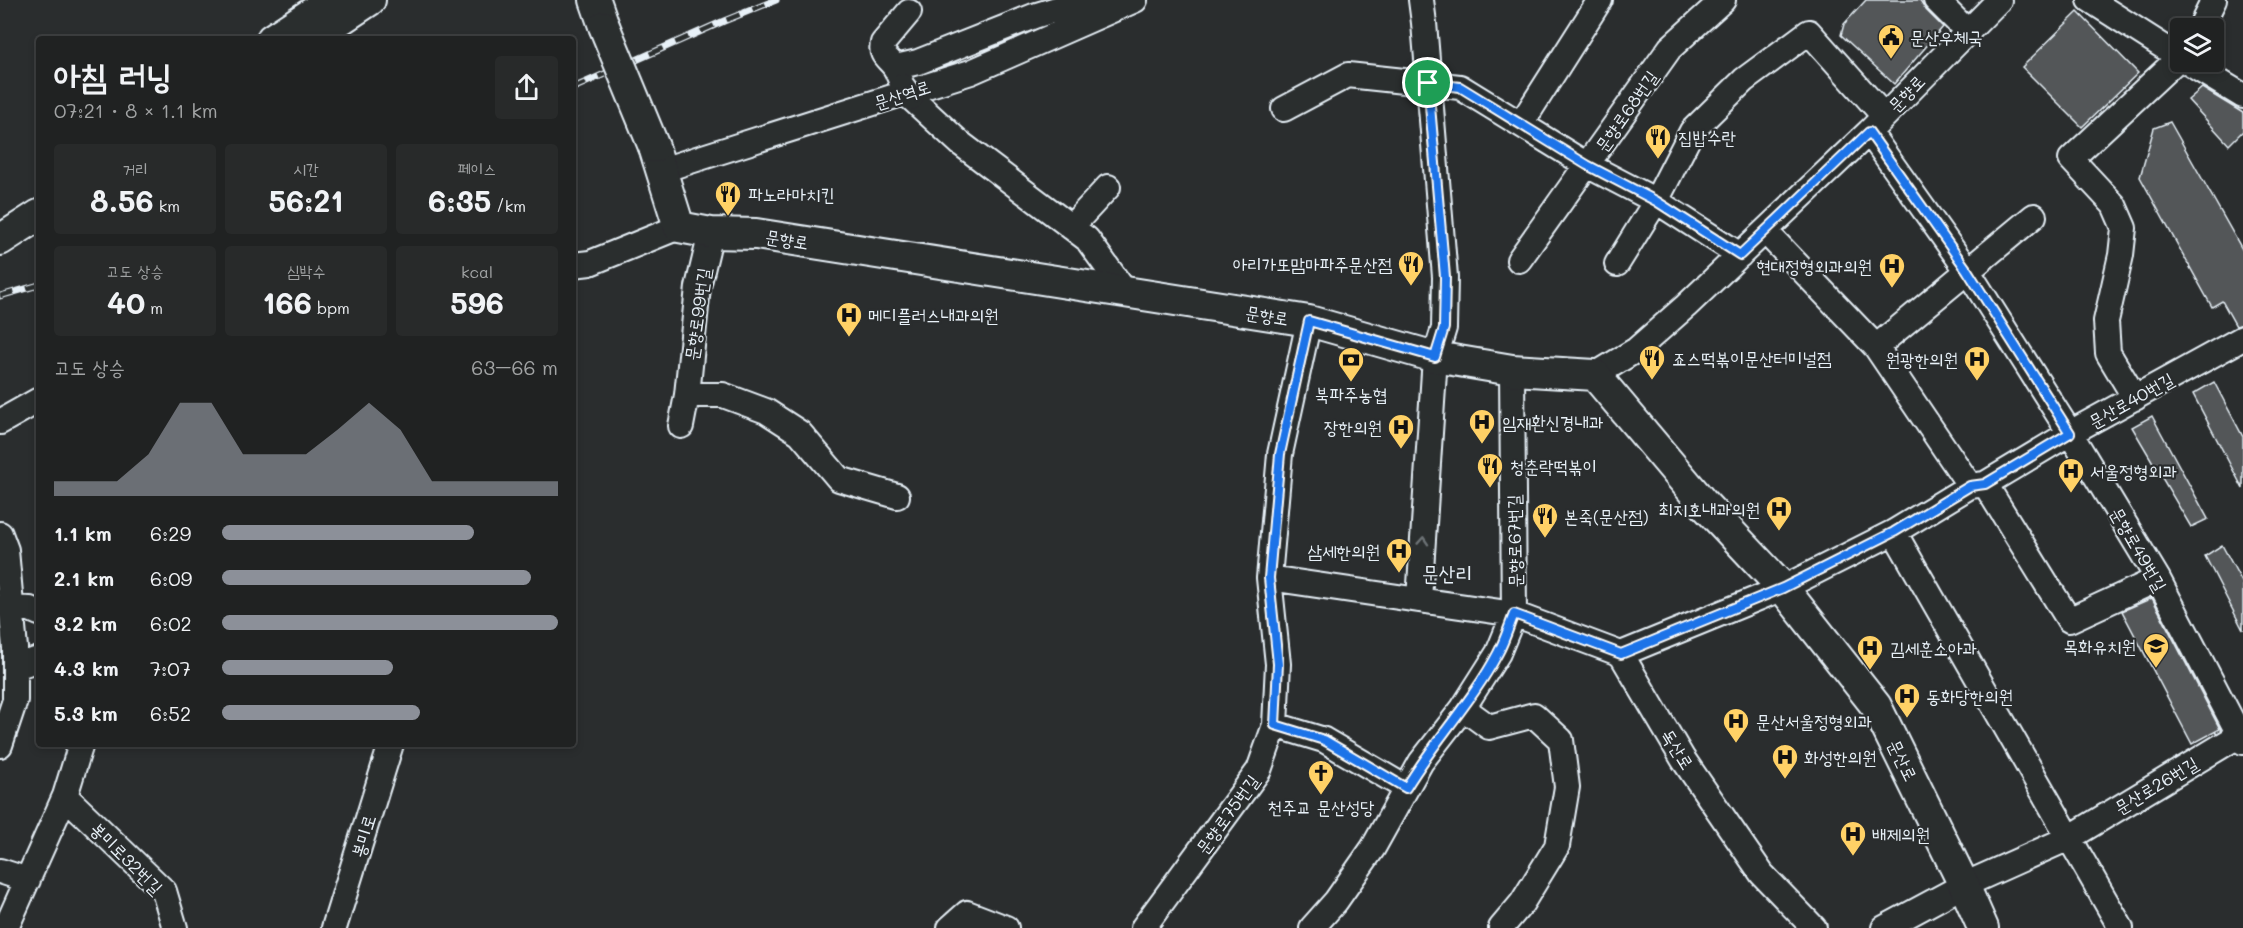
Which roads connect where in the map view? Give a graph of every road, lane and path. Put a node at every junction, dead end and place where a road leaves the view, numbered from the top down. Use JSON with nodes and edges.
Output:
{"nodes":[{"id":1,"x":332,"y":0,"type":"edge"},
{"id":2,"x":370,"y":0,"type":"edge"},
{"id":3,"x":1135,"y":0,"type":"edge"},
{"id":4,"x":1421,"y":0,"type":"edge"},
{"id":5,"x":1723,"y":0,"type":"edge"},
{"id":6,"x":1936,"y":0,"type":"edge"},
{"id":7,"x":1998,"y":0,"type":"edge"},
{"id":8,"x":2090,"y":0,"type":"edge"},
{"id":9,"x":2214,"y":0,"type":"edge"},
{"id":10,"x":1599,"y":1,"type":"edge"},
{"id":11,"x":909,"y":12,"type":"dead end"},
{"id":12,"x":600,"y":13,"type":"edge"},
{"id":13,"x":1105,"y":13,"type":"junction"},
{"id":14,"x":2205,"y":18,"type":"edge"},
{"id":15,"x":1967,"y":31,"type":"junction"},
{"id":16,"x":277,"y":36,"type":"edge"},
{"id":17,"x":316,"y":36,"type":"edge"},
{"id":18,"x":2170,"y":51,"type":"edge"},
{"id":19,"x":2170,"y":70,"type":"edge"},
{"id":20,"x":2203,"y":72,"type":"edge"},
{"id":21,"x":1428,"y":83,"type":"junction"},
{"id":22,"x":903,"y":84,"type":"junction"},
{"id":23,"x":2243,"y":96,"type":"edge"},
{"id":24,"x":1284,"y":109,"type":"dead end"},
{"id":25,"x":1521,"y":124,"type":"junction"},
{"id":26,"x":1876,"y":124,"type":"junction"},
{"id":27,"x":658,"y":158,"type":"junction"},
{"id":28,"x":1587,"y":165,"type":"junction"},
{"id":29,"x":1108,"y":187,"type":"dead end"},
{"id":30,"x":36,"y":197,"type":"edge"},
{"id":31,"x":1656,"y":201,"type":"junction"},
{"id":32,"x":2034,"y":216,"type":"dead end"},
{"id":33,"x":36,"y":217,"type":"edge"},
{"id":34,"x":0,"y":220,"type":"edge"},
{"id":35,"x":1071,"y":227,"type":"junction"},
{"id":36,"x":679,"y":228,"type":"junction"},
{"id":37,"x":1765,"y":231,"type":"junction"},
{"id":38,"x":711,"y":233,"type":"junction"},
{"id":39,"x":0,"y":240,"type":"edge"},
{"id":40,"x":1740,"y":255,"type":"junction"},
{"id":41,"x":1519,"y":260,"type":"dead end"},
{"id":42,"x":581,"y":264,"type":"edge"},
{"id":43,"x":1617,"y":264,"type":"dead end"},
{"id":44,"x":1967,"y":270,"type":"junction"},
{"id":45,"x":1126,"y":292,"type":"junction"},
{"id":46,"x":1309,"y":321,"type":"junction"},
{"id":47,"x":2243,"y":338,"type":"edge"},
{"id":48,"x":1876,"y":346,"type":"junction"},
{"id":49,"x":1435,"y":357,"type":"junction"},
{"id":50,"x":1512,"y":370,"type":"junction"},
{"id":51,"x":1595,"y":375,"type":"junction"},
{"id":52,"x":687,"y":395,"type":"junction"},
{"id":53,"x":2134,"y":398,"type":"junction"},
{"id":54,"x":36,"y":402,"type":"edge"},
{"id":55,"x":0,"y":422,"type":"edge"},
{"id":56,"x":681,"y":426,"type":"dead end"},
{"id":57,"x":2070,"y":433,"type":"junction"},
{"id":58,"x":1978,"y":485,"type":"junction"},
{"id":59,"x":897,"y":496,"type":"dead end"},
{"id":60,"x":1894,"y":532,"type":"junction"},
{"id":61,"x":0,"y":534,"type":"edge"},
{"id":62,"x":1269,"y":578,"type":"junction"},
{"id":63,"x":2158,"y":579,"type":"junction"},
{"id":64,"x":1783,"y":588,"type":"junction"},
{"id":65,"x":1419,"y":600,"type":"junction"},
{"id":66,"x":12,"y":608,"type":"junction"},
{"id":67,"x":36,"y":612,"type":"edge"},
{"id":68,"x":1514,"y":614,"type":"junction"},
{"id":69,"x":1621,"y":654,"type":"junction"},
{"id":70,"x":36,"y":660,"type":"edge"},
{"id":71,"x":15,"y":667,"type":"junction"},
{"id":72,"x":1463,"y":708,"type":"junction"},
{"id":73,"x":1275,"y":725,"type":"junction"},
{"id":74,"x":2242,"y":736,"type":"edge"},
{"id":75,"x":0,"y":745,"type":"edge"},
{"id":76,"x":80,"y":747,"type":"edge"},
{"id":77,"x":391,"y":747,"type":"edge"},
{"id":78,"x":1406,"y":788,"type":"junction"},
{"id":79,"x":65,"y":796,"type":"junction"},
{"id":80,"x":2069,"y":838,"type":"junction"},
{"id":81,"x":0,"y":871,"type":"edge"},
{"id":82,"x":28,"y":880,"type":"junction"},
{"id":83,"x":1964,"y":885,"type":"junction"},
{"id":84,"x":8,"y":901,"type":"edge"},
{"id":85,"x":6,"y":928,"type":"edge"},
{"id":86,"x":175,"y":928,"type":"edge"},
{"id":87,"x":334,"y":928,"type":"edge"},
{"id":88,"x":950,"y":928,"type":"edge"},
{"id":89,"x":1006,"y":928,"type":"edge"},
{"id":90,"x":1143,"y":928,"type":"edge"},
{"id":91,"x":1311,"y":928,"type":"edge"},
{"id":92,"x":1501,"y":928,"type":"edge"},
{"id":93,"x":1814,"y":928,"type":"edge"},
{"id":94,"x":1884,"y":928,"type":"edge"},
{"id":95,"x":1983,"y":928,"type":"edge"},
{"id":96,"x":2121,"y":928,"type":"edge"}],
"edges":[{"from":1,"to":16,"type":"main road"},
{"from":2,"to":17,"type":"main road"},
{"from":3,"to":13,"type":"street","name":"문산역로"},
{"from":4,"to":21,"type":"street"},
{"from":5,"to":28,"type":"street","name":"문향로68번길"},
{"from":6,"to":15,"type":"street"},
{"from":7,"to":15,"type":"street","name":"문향로"},
{"from":8,"to":18,"type":"street"},
{"from":9,"to":14,"type":"street"},
{"from":10,"to":25,"type":"street"},
{"from":11,"to":22,"type":"street"},
{"from":12,"to":27,"type":"main road","bridge":true},
{"from":13,"to":22,"type":"street"},
{"from":13,"to":27,"type":"street","name":"문산역로"},
{"from":15,"to":26,"type":"street","name":"문향로"},
{"from":19,"to":53,"type":"street"},
{"from":20,"to":23,"type":"street"},
{"from":21,"to":24,"type":"street"},
{"from":21,"to":25,"type":"street"},
{"from":21,"to":49,"type":"street"},
{"from":22,"to":35,"type":"street"},
{"from":25,"to":28,"type":"street"},
{"from":26,"to":31,"type":"street","name":"문향로49번길"},
{"from":26,"to":37,"type":"street","name":"문향로"},
{"from":26,"to":44,"type":"street","name":"문향로49번길"},
{"from":27,"to":36,"type":"main road"},
{"from":28,"to":31,"type":"street"},
{"from":28,"to":41,"type":"street","name":"문향로68번길"},
{"from":29,"to":35,"type":"street"},
{"from":30,"to":34,"type":"main road"},
{"from":31,"to":40,"type":"street"},
{"from":31,"to":43,"type":"street"},
{"from":32,"to":44,"type":"street"},
{"from":33,"to":39,"type":"main road"},
{"from":35,"to":45,"type":"street"},
{"from":36,"to":38,"type":"main road","name":"문향로"},
{"from":36,"to":42,"type":"street"},
{"from":37,"to":40,"type":"street","name":"문향로"},
{"from":37,"to":48,"type":"street"},
{"from":38,"to":45,"type":"main road","name":"문향로"},
{"from":38,"to":52,"type":"street","name":"문향로99번길"},
{"from":40,"to":51,"type":"street","name":"문향로"},
{"from":44,"to":48,"type":"street"},
{"from":44,"to":57,"type":"street","name":"문향로49번길"},
{"from":45,"to":46,"type":"main road","name":"문향로"},
{"from":46,"to":49,"type":"main road","name":"문향로"},
{"from":46,"to":62,"type":"street","name":"문향로75번길"},
{"from":47,"to":53,"type":"street","name":"문산로40번길"},
{"from":48,"to":58,"type":"street"},
{"from":49,"to":50,"type":"main road","name":"문향로"},
{"from":65,"to":49,"type":"street","one_way":true},
{"from":50,"to":51,"type":"main road","name":"문향로"},
{"from":50,"to":68,"type":"street","name":"문향로67번길"},
{"from":51,"to":64,"type":"main road","name":"문산로"},
{"from":52,"to":56,"type":"street","name":"문향로99번길"},
{"from":52,"to":59,"type":"street"},
{"from":53,"to":57,"type":"street","name":"문산로40번길"},
{"from":54,"to":55,"type":"street"},
{"from":57,"to":58,"type":"street","name":"문산로40번길"},
{"from":57,"to":63,"type":"street","name":"문향로49번길"},
{"from":58,"to":60,"type":"street","name":"문산로40번길"},
{"from":58,"to":63,"type":"street"},
{"from":60,"to":64,"type":"street","name":"문산로40번길"},
{"from":60,"to":80,"type":"street"},
{"from":61,"to":66,"type":"street"},
{"from":62,"to":65,"type":"street"},
{"from":62,"to":73,"type":"street","name":"문향로75번길"},
{"from":63,"to":74,"type":"street","name":"문향로49번길"},
{"from":64,"to":69,"type":"street"},
{"from":64,"to":83,"type":"main road","name":"문산로"},
{"from":65,"to":68,"type":"street"},
{"from":66,"to":67,"type":"street"},
{"from":66,"to":71,"type":"street"},
{"from":68,"to":69,"type":"street"},
{"from":68,"to":72,"type":"street","name":"문향로67번길"},
{"from":69,"to":93,"type":"street","name":"독산로"},
{"from":70,"to":71,"type":"street"},
{"from":71,"to":75,"type":"street"},
{"from":72,"to":78,"type":"street","name":"문향로67번길"},
{"from":72,"to":92,"type":"street"},
{"from":73,"to":78,"type":"street"},
{"from":73,"to":90,"type":"street","name":"문향로75번길"},
{"from":74,"to":80,"type":"street","name":"문산로26번길"},
{"from":76,"to":79,"type":"street"},
{"from":77,"to":87,"type":"street","name":"봉미로"},
{"from":78,"to":91,"type":"street","name":"문향로67번길"},
{"from":79,"to":82,"type":"street"},
{"from":79,"to":86,"type":"street","name":"봉미로32번길"},
{"from":80,"to":83,"type":"street","name":"문산로26번길"},
{"from":80,"to":96,"type":"street"},
{"from":81,"to":82,"type":"street"},
{"from":82,"to":84,"type":"street"},
{"from":83,"to":94,"type":"street"},
{"from":83,"to":95,"type":"main road","name":"문산로"},
{"from":84,"to":85,"type":"street"},
{"from":88,"to":89,"type":"street"}]}
